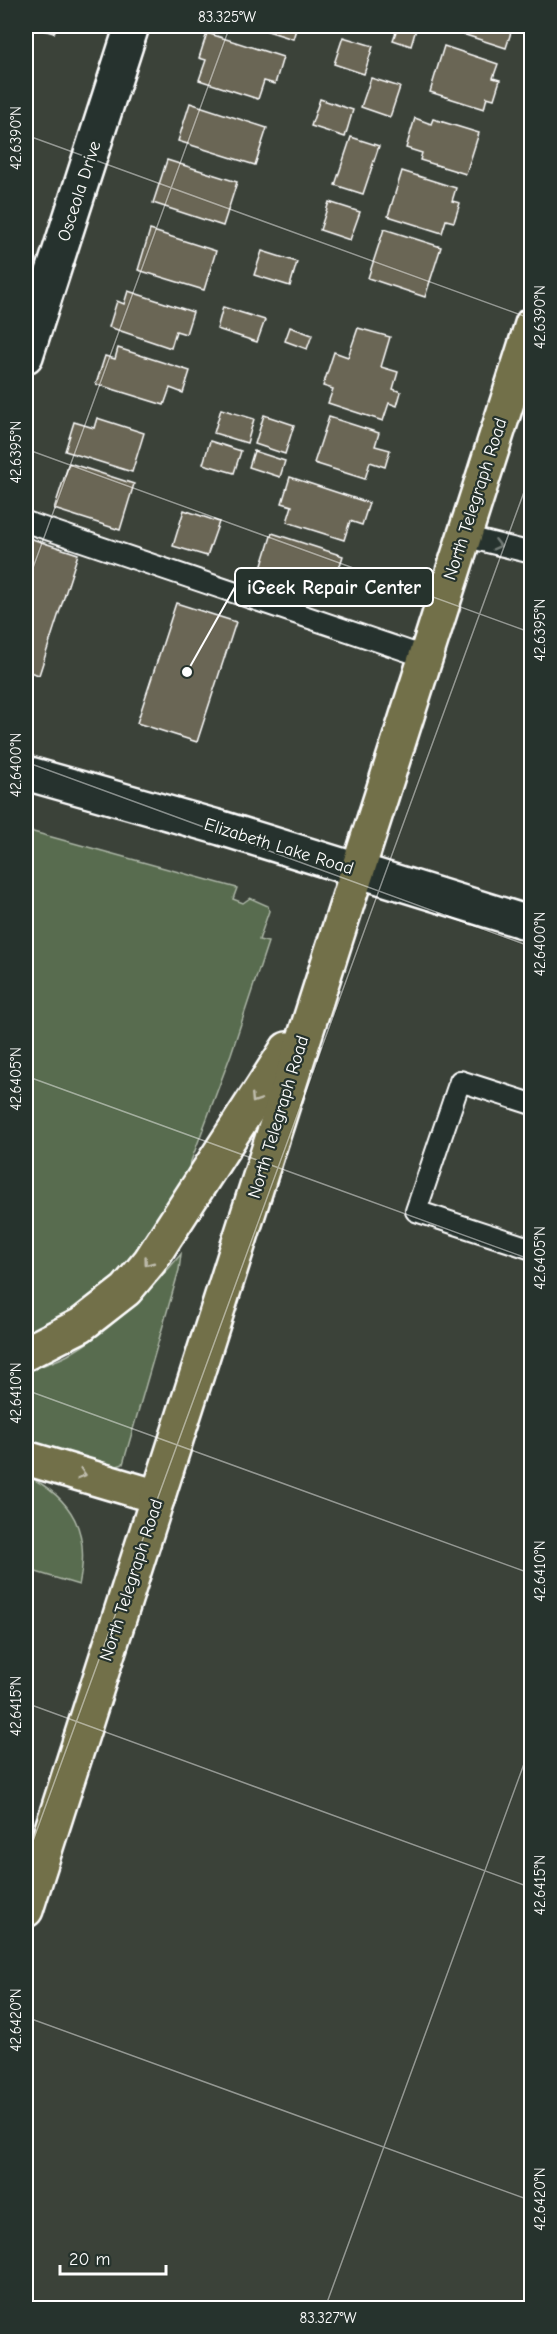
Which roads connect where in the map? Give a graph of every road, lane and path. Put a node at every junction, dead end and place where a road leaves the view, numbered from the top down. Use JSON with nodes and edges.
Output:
{"nodes":[{"id":1,"x":132,"y":26,"type":"edge"},
{"id":2,"x":531,"y":324,"type":"edge"},
{"id":3,"x":26,"y":356,"type":"edge"},
{"id":4,"x":526,"y":360,"type":"edge"},
{"id":5,"x":26,"y":522,"type":"edge"},
{"id":6,"x":463,"y":536,"type":"junction"},
{"id":7,"x":531,"y":553,"type":"edge"},
{"id":8,"x":424,"y":657,"type":"junction"},
{"id":9,"x":26,"y":773,"type":"edge"},
{"id":10,"x":357,"y":869,"type":"junction"},
{"id":11,"x":531,"y":924,"type":"edge"},
{"id":12,"x":310,"y":1015,"type":"junction"},
{"id":13,"x":531,"y":1104,"type":"edge"},
{"id":14,"x":531,"y":1249,"type":"edge"},
{"id":15,"x":26,"y":1353,"type":"edge"},
{"id":16,"x":26,"y":1458,"type":"edge"},
{"id":17,"x":158,"y":1497,"type":"junction"},
{"id":18,"x":26,"y":1910,"type":"edge"}],
"edges":[{"from":1,"to":3,"type":"main road","name":"Osceola Drive"},
{"from":2,"to":4,"type":"main road","name":"North Telegraph Road"},
{"from":4,"to":6,"type":"main road","name":"North Telegraph Road"},
{"from":5,"to":8,"type":"lane"},
{"from":6,"to":7,"type":"lane","one_way":true},
{"from":6,"to":8,"type":"main road","name":"North Telegraph Road"},
{"from":8,"to":10,"type":"main road","name":"North Telegraph Road"},
{"from":9,"to":10,"type":"main road","name":"Elizabeth Lake Road"},
{"from":10,"to":11,"type":"main road","name":"Elizabeth Lake Road"},
{"from":10,"to":12,"type":"main road","name":"North Telegraph Road"},
{"from":12,"to":15,"type":"main road","one_way":true},
{"from":12,"to":17,"type":"main road","name":"North Telegraph Road"},
{"from":13,"to":14,"type":"lane"},
{"from":16,"to":17,"type":"main road","one_way":true},
{"from":17,"to":18,"type":"main road","name":"North Telegraph Road"}]}
